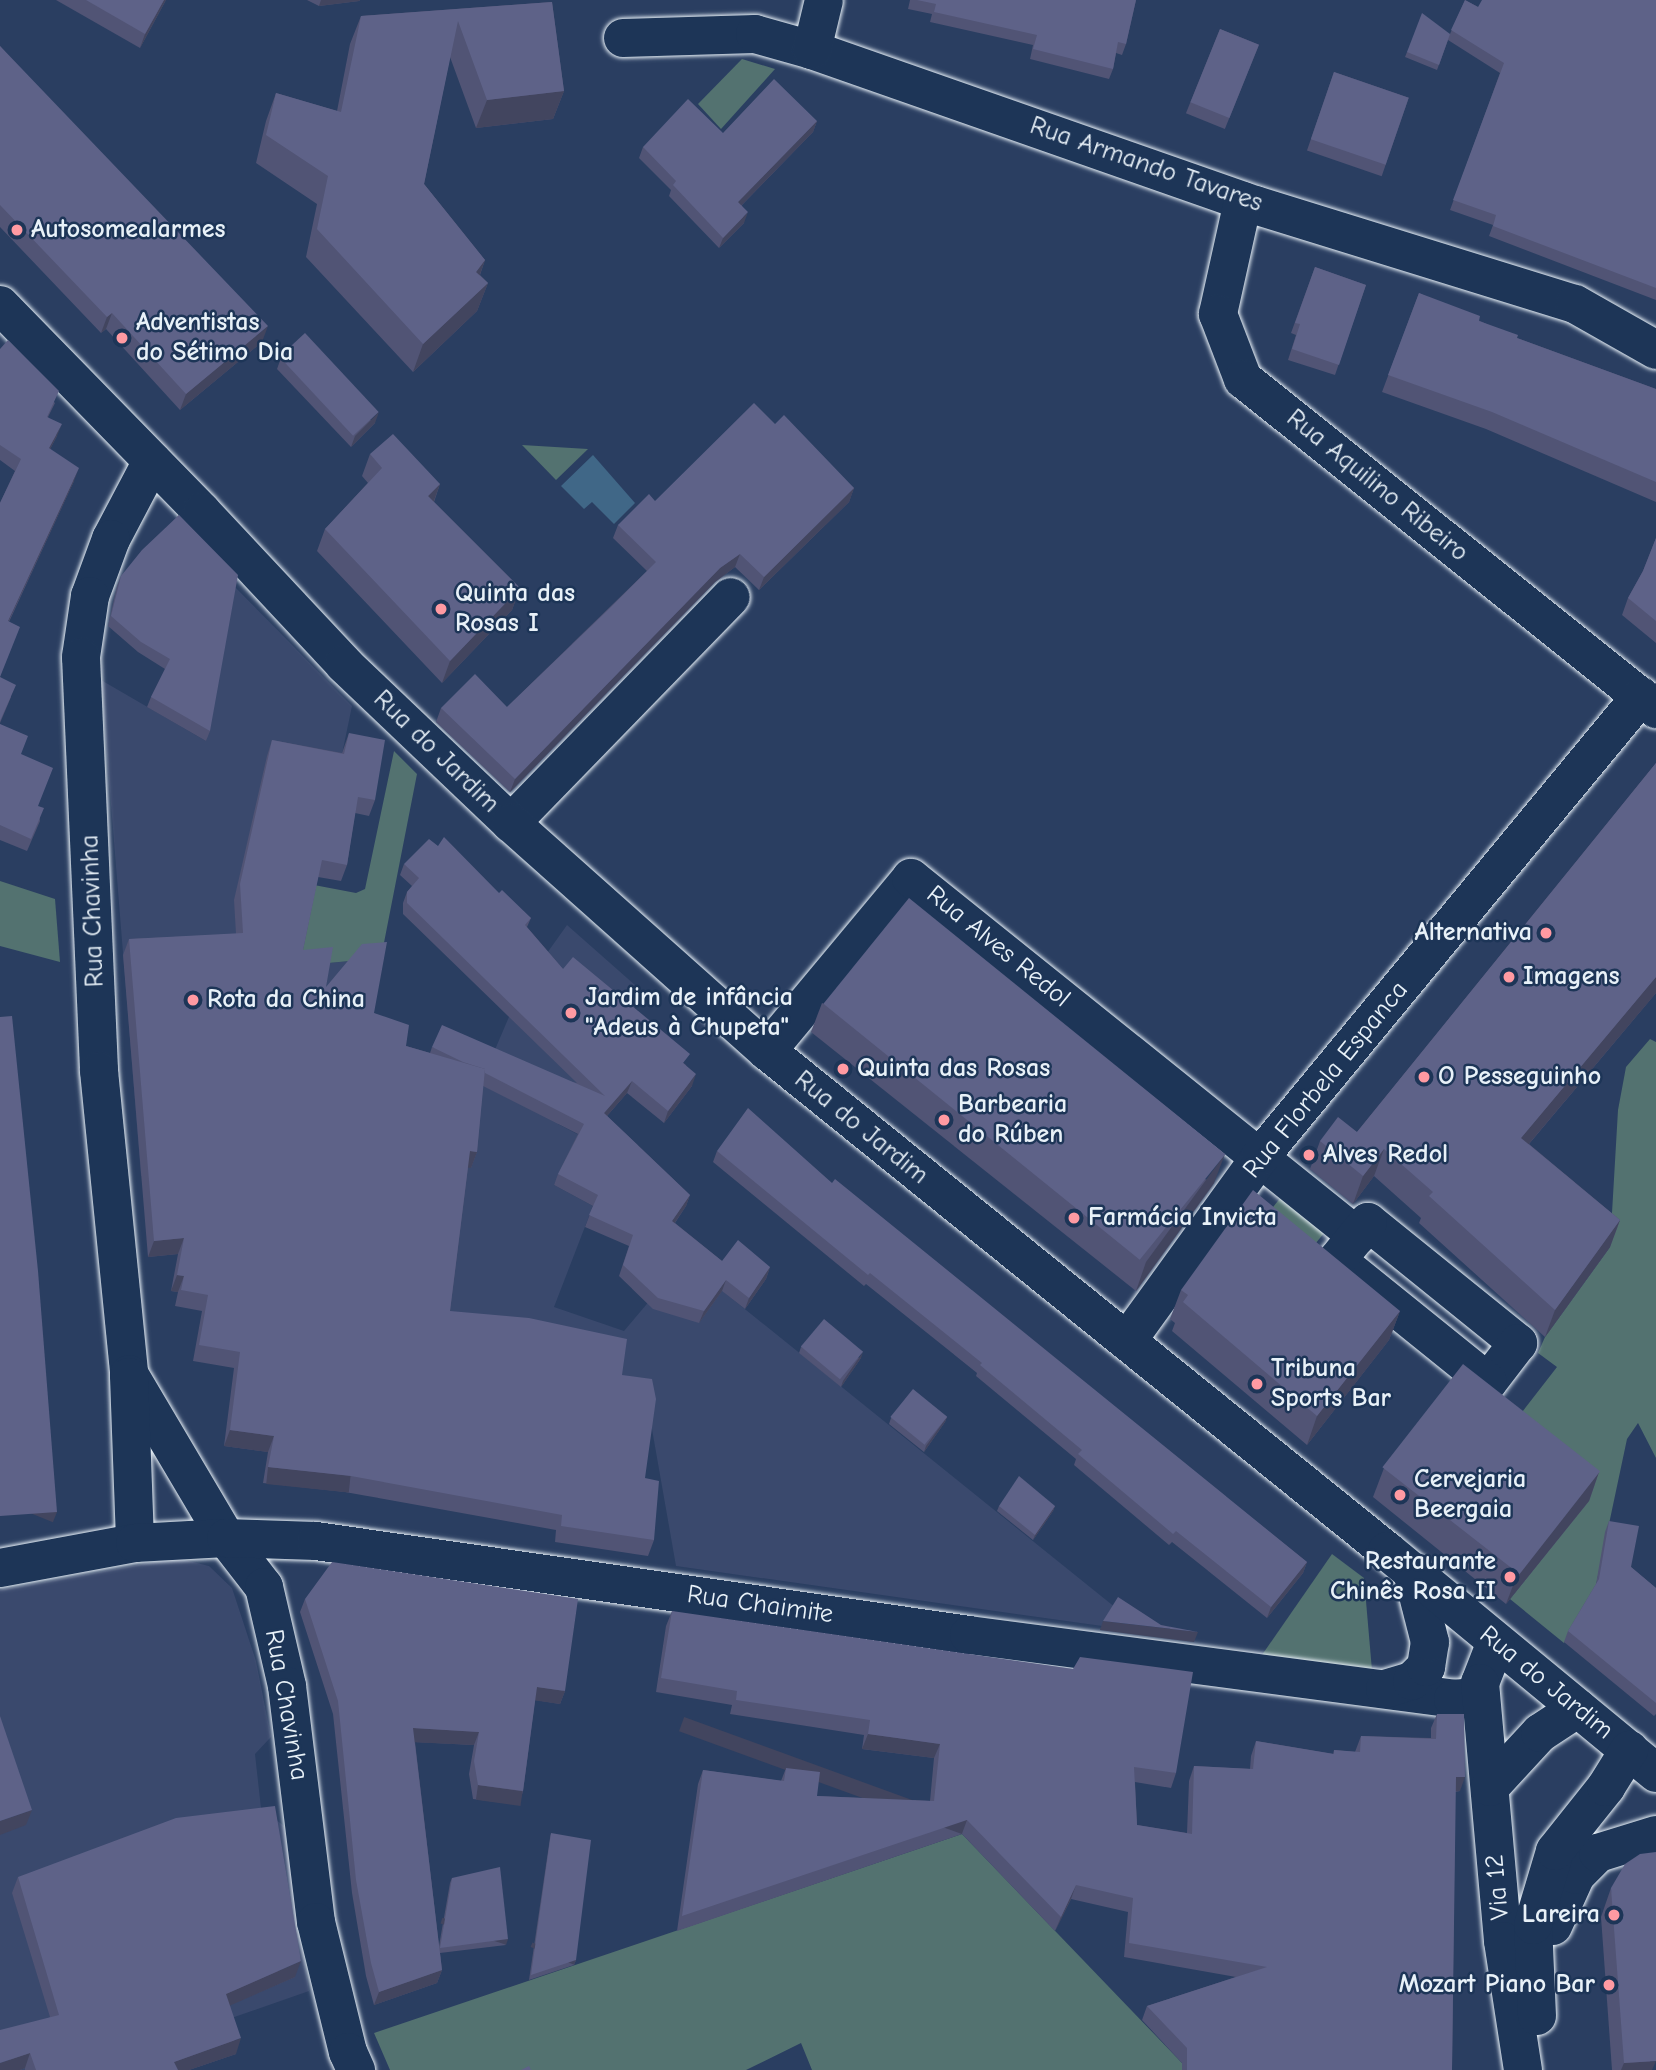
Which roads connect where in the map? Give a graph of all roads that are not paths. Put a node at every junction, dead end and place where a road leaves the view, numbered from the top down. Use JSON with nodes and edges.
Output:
{"nodes":[{"id":1,"x":824,"y":0,"type":"edge"},
{"id":2,"x":623,"y":38,"type":"dead end"},
{"id":3,"x":812,"y":50,"type":"junction"},
{"id":4,"x":1243,"y":201,"type":"junction"},
{"id":5,"x":0,"y":305,"type":"edge"},
{"id":6,"x":1656,"y":350,"type":"edge"},
{"id":7,"x":152,"y":461,"type":"junction"},
{"id":8,"x":731,"y":597,"type":"dead end"},
{"id":9,"x":1649,"y":702,"type":"edge"},
{"id":10,"x":511,"y":823,"type":"junction"},
{"id":11,"x":766,"y":1051,"type":"junction"},
{"id":12,"x":1260,"y":1157,"type":"junction"},
{"id":13,"x":1357,"y":1236,"type":"junction"},
{"id":14,"x":1127,"y":1341,"type":"junction"},
{"id":15,"x":129,"y":1374,"type":"junction"},
{"id":16,"x":226,"y":1538,"type":"junction"},
{"id":17,"x":135,"y":1543,"type":"junction"},
{"id":18,"x":0,"y":1568,"type":"edge"},
{"id":19,"x":1412,"y":1572,"type":"junction"},
{"id":20,"x":1496,"y":1642,"type":"junction"},
{"id":21,"x":1385,"y":1689,"type":"junction"},
{"id":22,"x":1480,"y":1696,"type":"junction"},
{"id":23,"x":1577,"y":1708,"type":"junction"},
{"id":24,"x":1642,"y":1762,"type":"edge"},
{"id":25,"x":1490,"y":1787,"type":"junction"},
{"id":26,"x":1656,"y":1835,"type":"edge"},
{"id":27,"x":1537,"y":2000,"type":"junction"},
{"id":28,"x":356,"y":2070,"type":"edge"},
{"id":29,"x":1523,"y":2070,"type":"edge"},
{"id":30,"x":1532,"y":2070,"type":"edge"}],
"edges":[{"from":1,"to":3,"type":"street"},
{"from":2,"to":3,"type":"street","name":"Rua Armando Tavares"},
{"from":3,"to":4,"type":"street","name":"Rua Armando Tavares"},
{"from":4,"to":6,"type":"street","name":"Rua Armando Tavares"},
{"from":4,"to":9,"type":"street","name":"Rua Aquilino Ribeiro"},
{"from":5,"to":7,"type":"street","name":"Rua do Jardim"},
{"from":7,"to":10,"type":"street","name":"Rua do Jardim"},
{"from":7,"to":15,"type":"street","name":"Rua Chavinha"},
{"from":8,"to":10,"type":"street"},
{"from":9,"to":12,"type":"street","name":"Rua Florbela Espanca"},
{"from":10,"to":11,"type":"street","name":"Rua do Jardim"},
{"from":11,"to":12,"type":"street","name":"Rua Alves Redol"},
{"from":11,"to":14,"type":"street","name":"Rua do Jardim"},
{"from":12,"to":13,"type":"street"},
{"from":12,"to":14,"type":"street","name":"Rua Florbela Espanca"},
{"from":13,"to":13,"type":"street"},
{"from":14,"to":19,"type":"street","name":"Rua do Jardim"},
{"from":15,"to":16,"type":"street","name":"Rua Chavinha"},
{"from":15,"to":17,"type":"street","name":"Rua Chavinha"},
{"from":16,"to":17,"type":"street","name":"Rua Chaimite"},
{"from":16,"to":21,"type":"street","name":"Rua Chaimite"},
{"from":16,"to":28,"type":"street","name":"Rua Chavinha"},
{"from":17,"to":18,"type":"street","name":"Rua Chaimite"},
{"from":19,"to":20,"type":"street","name":"Rua do Jardim"},
{"from":19,"to":21,"type":"street","name":"Rua Chaimite"},
{"from":20,"to":22,"type":"street","name":"Via 12"},
{"from":20,"to":23,"type":"street","name":"Rua do Jardim"},
{"from":21,"to":22,"type":"street","name":"Rua Chaimite"},
{"from":22,"to":25,"type":"street","name":"Via 12"},
{"from":23,"to":24,"type":"street","name":"Rua do Jardim"},
{"from":23,"to":25,"type":"street"},
{"from":24,"to":27,"type":"street","name":"Via 12"},
{"from":25,"to":29,"type":"street","name":"Via 12"},
{"from":26,"to":27,"type":"street","name":"Via 12"},
{"from":27,"to":30,"type":"street","name":"Via 12"}]}
